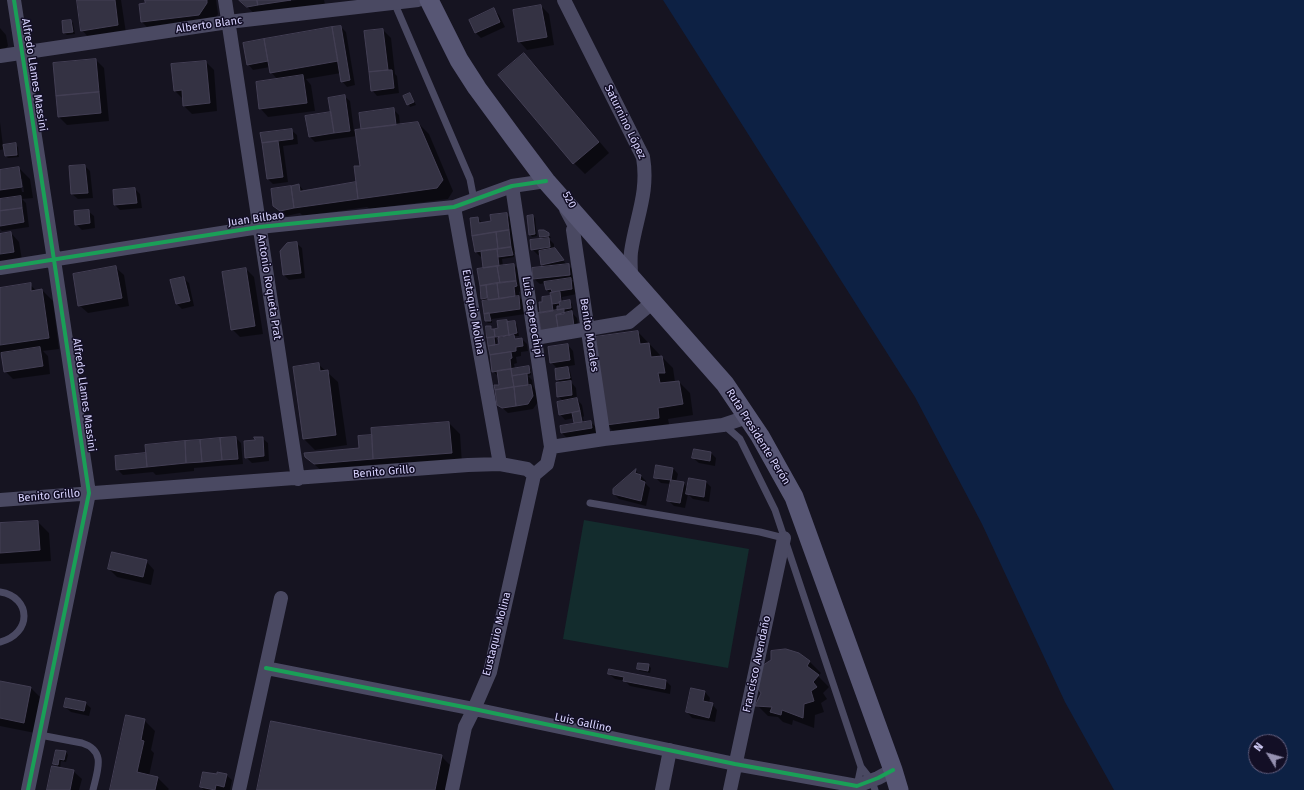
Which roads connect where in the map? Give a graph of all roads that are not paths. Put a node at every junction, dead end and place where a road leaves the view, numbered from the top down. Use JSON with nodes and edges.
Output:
{"nodes":[{"id":1,"x":14,"y":0,"type":"edge"},
{"id":2,"x":224,"y":0,"type":"edge"},
{"id":3,"x":418,"y":0,"type":"edge"},
{"id":4,"x":429,"y":0,"type":"edge"},
{"id":5,"x":564,"y":0,"type":"edge"},
{"id":6,"x":394,"y":2,"type":"junction"},
{"id":7,"x":228,"y":22,"type":"junction"},
{"id":8,"x":21,"y":53,"type":"junction"},
{"id":9,"x":0,"y":56,"type":"edge"},
{"id":10,"x":546,"y":180,"type":"junction"},
{"id":11,"x":512,"y":186,"type":"junction"},
{"id":12,"x":474,"y":200,"type":"junction"},
{"id":13,"x":454,"y":207,"type":"junction"},
{"id":14,"x":259,"y":227,"type":"junction"},
{"id":15,"x":573,"y":230,"type":"joint"},
{"id":16,"x":54,"y":260,"type":"junction"},
{"id":17,"x":0,"y":268,"type":"edge"},
{"id":18,"x":631,"y":277,"type":"junction"},
{"id":19,"x":653,"y":302,"type":"junction"},
{"id":20,"x":588,"y":330,"type":"junction"},
{"id":21,"x":535,"y":338,"type":"junction"},
{"id":22,"x":747,"y":417,"type":"junction"},
{"id":23,"x":723,"y":425,"type":"junction"},
{"id":24,"x":604,"y":439,"type":"junction"},
{"id":25,"x":551,"y":448,"type":"junction"},
{"id":26,"x":500,"y":464,"type":"junction"},
{"id":27,"x":534,"y":474,"type":"junction"},
{"id":28,"x":298,"y":479,"type":"junction"},
{"id":29,"x":89,"y":493,"type":"junction"},
{"id":30,"x":0,"y":500,"type":"edge"},
{"id":31,"x":590,"y":503,"type":"dead end"},
{"id":32,"x":784,"y":538,"type":"junction"},
{"id":33,"x":0,"y":592,"type":"edge"},
{"id":34,"x":281,"y":598,"type":"dead end"},
{"id":35,"x":0,"y":642,"type":"edge"},
{"id":36,"x":266,"y":668,"type":"junction"},
{"id":37,"x":474,"y":709,"type":"junction"},
{"id":38,"x":40,"y":735,"type":"junction"},
{"id":39,"x":670,"y":750,"type":"junction"},
{"id":40,"x":735,"y":764,"type":"junction"},
{"id":41,"x":861,"y":767,"type":"junction"},
{"id":42,"x":893,"y":770,"type":"junction"},
{"id":43,"x":873,"y":785,"type":"edge"},
{"id":44,"x":856,"y":788,"type":"edge"},
{"id":45,"x":28,"y":790,"type":"edge"},
{"id":46,"x":93,"y":790,"type":"edge"},
{"id":47,"x":239,"y":790,"type":"edge"},
{"id":48,"x":452,"y":790,"type":"edge"},
{"id":49,"x":662,"y":790,"type":"edge"},
{"id":50,"x":730,"y":790,"type":"edge"},
{"id":51,"x":899,"y":790,"type":"edge"}],
"edges":[{"from":1,"to":8,"type":"street","name":"Alfredo Llames Massini"},
{"from":2,"to":7,"type":"street","name":"Antonio Roqueta Prat"},
{"from":3,"to":6,"type":"street","name":"Alberto Blanc"},
{"from":4,"to":10,"type":"main road"},
{"from":5,"to":18,"type":"street","name":"Saturnino López"},
{"from":6,"to":7,"type":"street","name":"Alberto Blanc"},
{"from":6,"to":12,"type":"lane"},
{"from":7,"to":8,"type":"street","name":"Alberto Blanc"},
{"from":7,"to":14,"type":"street","name":"Antonio Roqueta Prat"},
{"from":8,"to":9,"type":"street","name":"Alberto Blanc"},
{"from":8,"to":16,"type":"street","name":"Alfredo Llames Massini"},
{"from":10,"to":11,"type":"street","name":"Juan Bilbao"},
{"from":10,"to":15,"type":"lane","name":"520"},
{"from":10,"to":18,"type":"main road","name":"Ruta Presidente Perón"},
{"from":11,"to":12,"type":"street","name":"Juan Bilbao"},
{"from":11,"to":21,"type":"street","name":"Luis Caperochipi"},
{"from":12,"to":13,"type":"street","name":"Juan Bilbao"},
{"from":13,"to":14,"type":"street","name":"Juan Bilbao"},
{"from":13,"to":26,"type":"street","name":"Eustaquio Molina"},
{"from":14,"to":16,"type":"street","name":"Juan Bilbao"},
{"from":14,"to":28,"type":"street","name":"Antonio Roqueta Prat"},
{"from":15,"to":20,"type":"street","name":"Benito Morales"},
{"from":16,"to":17,"type":"street","name":"Juan Bilbao"},
{"from":16,"to":29,"type":"street","name":"Alfredo Llames Massini"},
{"from":18,"to":19,"type":"main road","name":"Ruta Presidente Perón"},
{"from":19,"to":20,"type":"street"},
{"from":19,"to":22,"type":"main road","name":"Ruta Presidente Perón"},
{"from":20,"to":21,"type":"street"},
{"from":20,"to":24,"type":"street","name":"Benito Morales"},
{"from":21,"to":25,"type":"street","name":"Luis Caperochipi"},
{"from":22,"to":23,"type":"street"},
{"from":22,"to":42,"type":"main road","name":"Ruta Presidente Perón"},
{"from":23,"to":24,"type":"street"},
{"from":23,"to":32,"type":"lane"},
{"from":24,"to":25,"type":"street"},
{"from":25,"to":27,"type":"street"},
{"from":26,"to":27,"type":"street","name":"Benito Grillo"},
{"from":26,"to":28,"type":"street","name":"Benito Grillo"},
{"from":27,"to":37,"type":"street","name":"Eustaquio Molina"},
{"from":28,"to":29,"type":"street","name":"Benito Grillo"},
{"from":29,"to":30,"type":"street","name":"Benito Grillo"},
{"from":29,"to":38,"type":"street","name":"Alfredo Llames Massini"},
{"from":31,"to":32,"type":"lane"},
{"from":32,"to":40,"type":"street","name":"Francisco Avendaño"},
{"from":32,"to":41,"type":"lane"},
{"from":33,"to":35,"type":"lane"},
{"from":34,"to":36,"type":"street"},
{"from":36,"to":37,"type":"street","name":"Luis Gallino"},
{"from":36,"to":47,"type":"street"},
{"from":37,"to":39,"type":"street","name":"Luis Gallino"},
{"from":37,"to":48,"type":"street","name":"Eustaquio Molina"},
{"from":38,"to":45,"type":"street","name":"Alfredo Llames Massini"},
{"from":38,"to":46,"type":"lane"},
{"from":39,"to":40,"type":"street","name":"Luis Gallino"},
{"from":39,"to":49,"type":"street"},
{"from":40,"to":44,"type":"street","name":"Luis Gallino"},
{"from":40,"to":50,"type":"street","name":"Francisco Avendaño"},
{"from":41,"to":43,"type":"lane"},
{"from":41,"to":44,"type":"lane"},
{"from":42,"to":43,"type":"street","name":"Luis Gallino"},
{"from":42,"to":51,"type":"main road","name":"Ruta Presidente Perón"},
{"from":43,"to":44,"type":"street","name":"Luis Gallino"}]}
